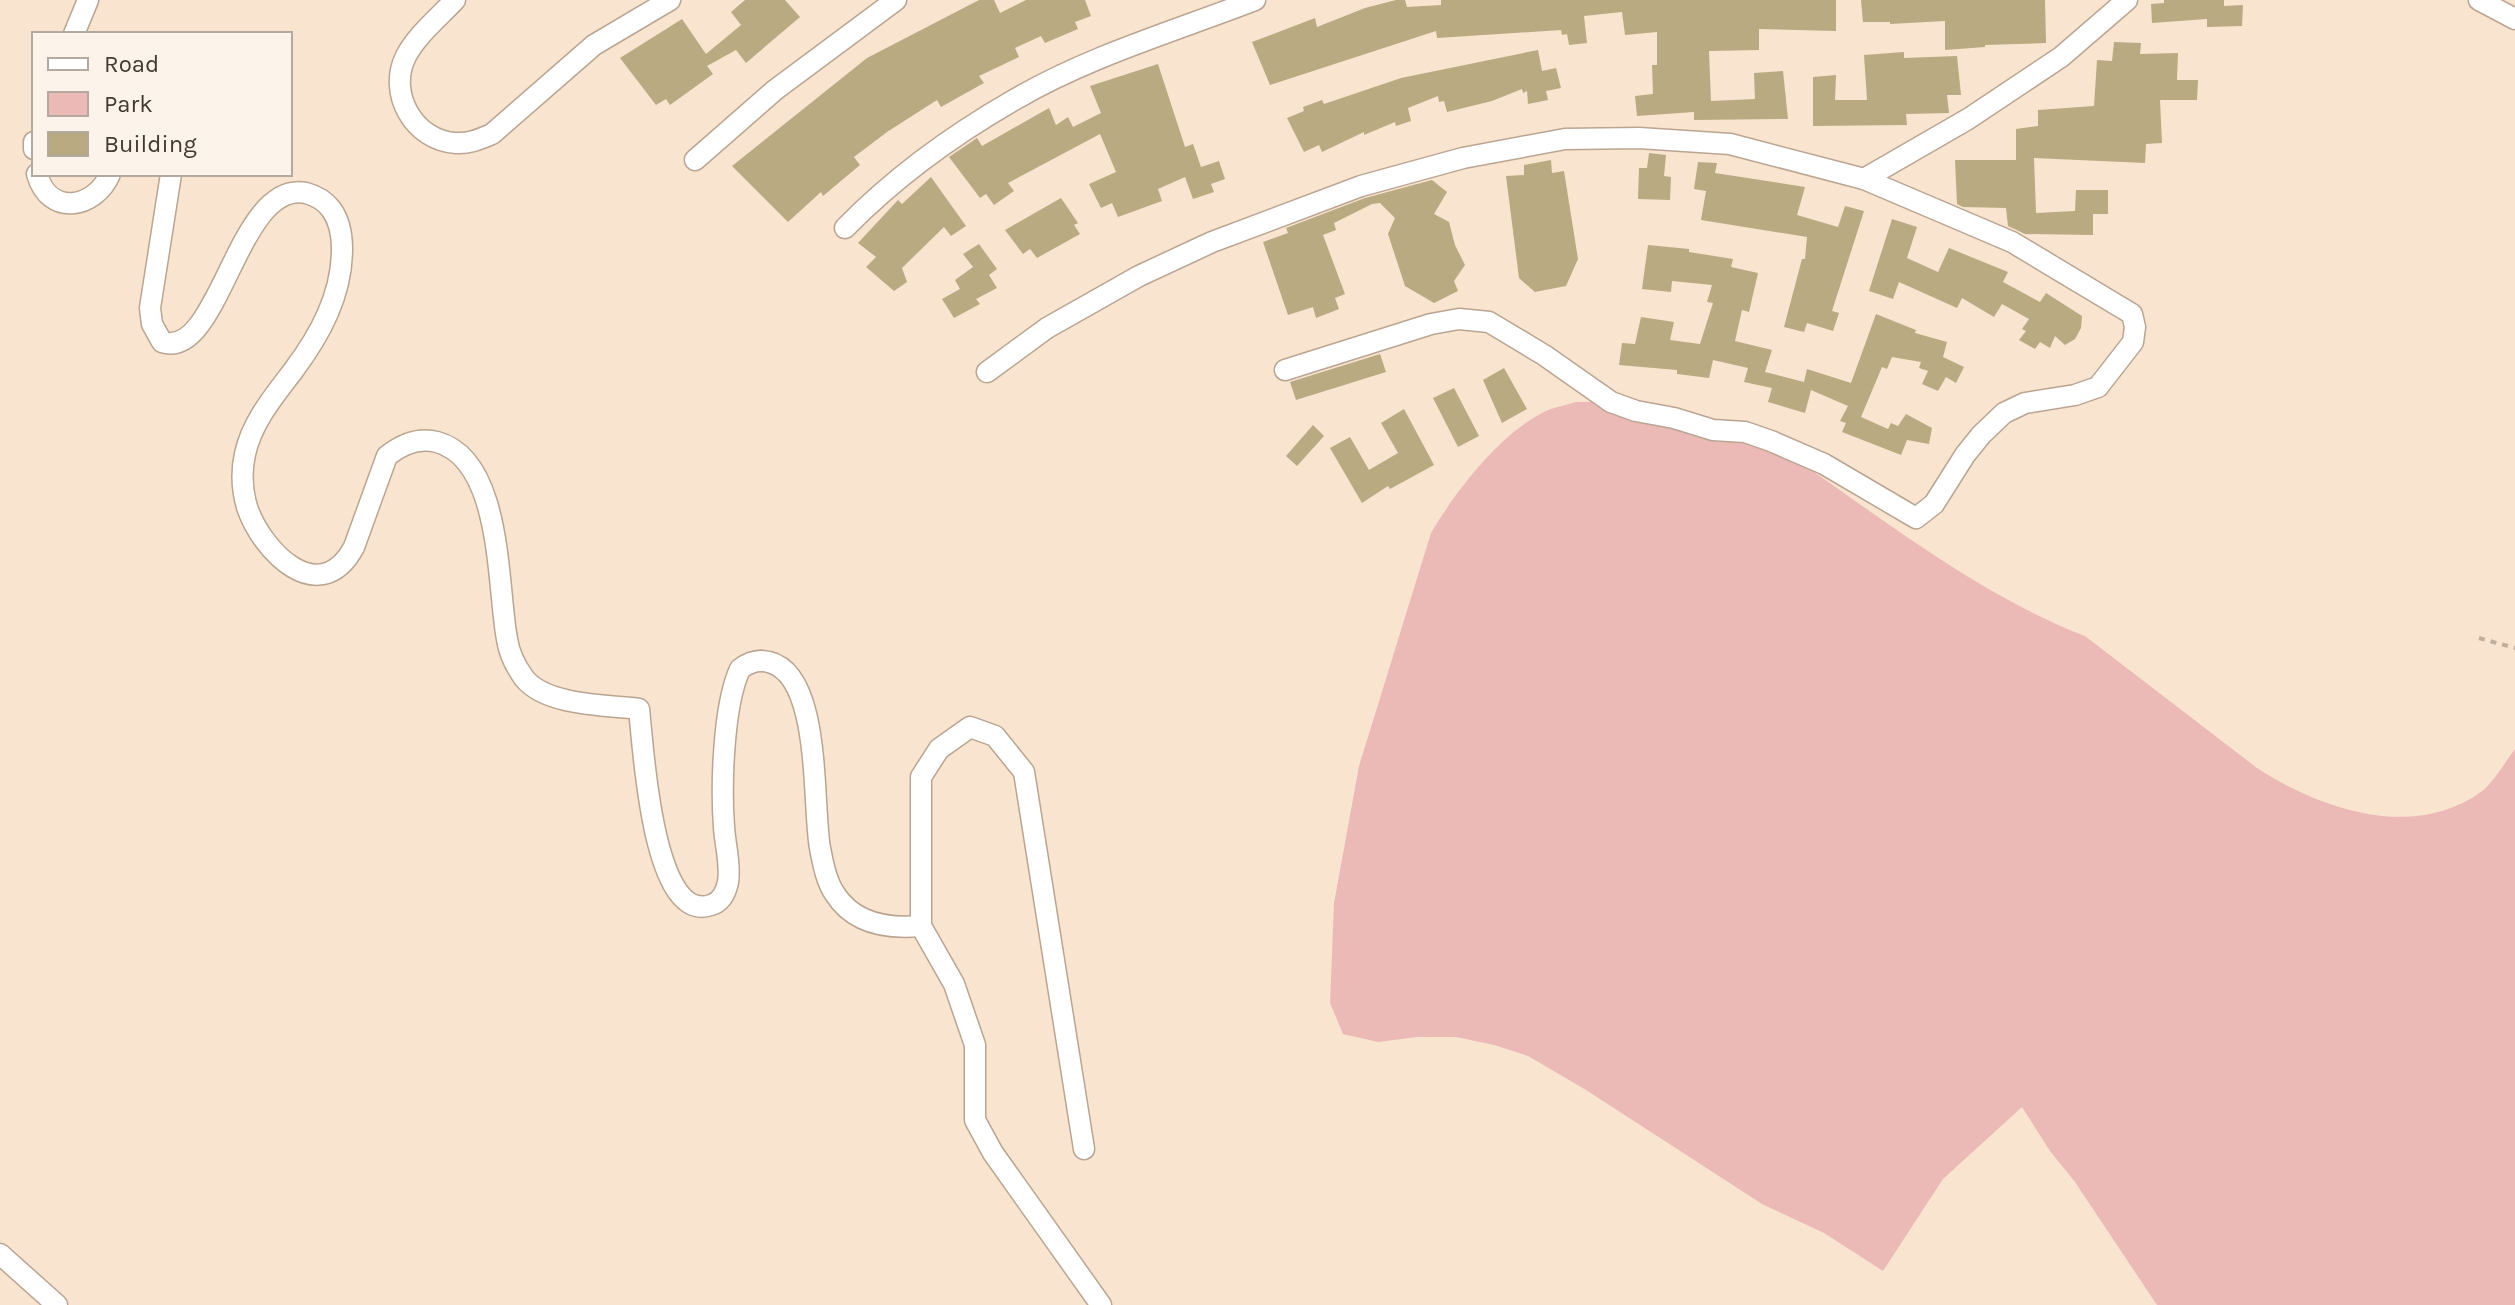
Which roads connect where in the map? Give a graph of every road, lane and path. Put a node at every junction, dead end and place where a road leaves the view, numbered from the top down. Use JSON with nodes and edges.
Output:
{"nodes":[{"id":1,"x":88,"y":0,"type":"edge"},
{"id":2,"x":455,"y":0,"type":"edge"},
{"id":3,"x":670,"y":0,"type":"edge"},
{"id":4,"x":896,"y":0,"type":"edge"},
{"id":5,"x":1255,"y":0,"type":"edge"},
{"id":6,"x":2127,"y":0,"type":"edge"},
{"id":7,"x":2479,"y":0,"type":"edge"},
{"id":8,"x":2515,"y":19,"type":"edge"},
{"id":9,"x":75,"y":32,"type":"edge"},
{"id":10,"x":695,"y":160,"type":"dead end"},
{"id":11,"x":38,"y":176,"type":"edge"},
{"id":12,"x":109,"y":176,"type":"edge"},
{"id":13,"x":171,"y":176,"type":"edge"},
{"id":14,"x":1864,"y":179,"type":"junction"},
{"id":15,"x":845,"y":228,"type":"dead end"},
{"id":16,"x":1285,"y":370,"type":"dead end"},
{"id":17,"x":987,"y":372,"type":"dead end"},
{"id":18,"x":2479,"y":638,"type":"dead end"},
{"id":19,"x":2515,"y":648,"type":"edge"},
{"id":20,"x":921,"y":926,"type":"junction"},
{"id":21,"x":1084,"y":1149,"type":"dead end"},
{"id":22,"x":0,"y":1254,"type":"edge"},
{"id":23,"x":57,"y":1305,"type":"edge"},
{"id":24,"x":1101,"y":1305,"type":"edge"}],
"edges":[{"from":1,"to":9,"type":"street"},
{"from":2,"to":3,"type":"street"},
{"from":4,"to":10,"type":"street"},
{"from":5,"to":15,"type":"street"},
{"from":6,"to":14,"type":"street"},
{"from":7,"to":8,"type":"street"},
{"from":11,"to":12,"type":"street"},
{"from":13,"to":20,"type":"street"},
{"from":14,"to":16,"type":"street"},
{"from":14,"to":17,"type":"street"},
{"from":18,"to":19,"type":"path"},
{"from":20,"to":21,"type":"street"},
{"from":20,"to":24,"type":"street"},
{"from":22,"to":23,"type":"street"}]}
